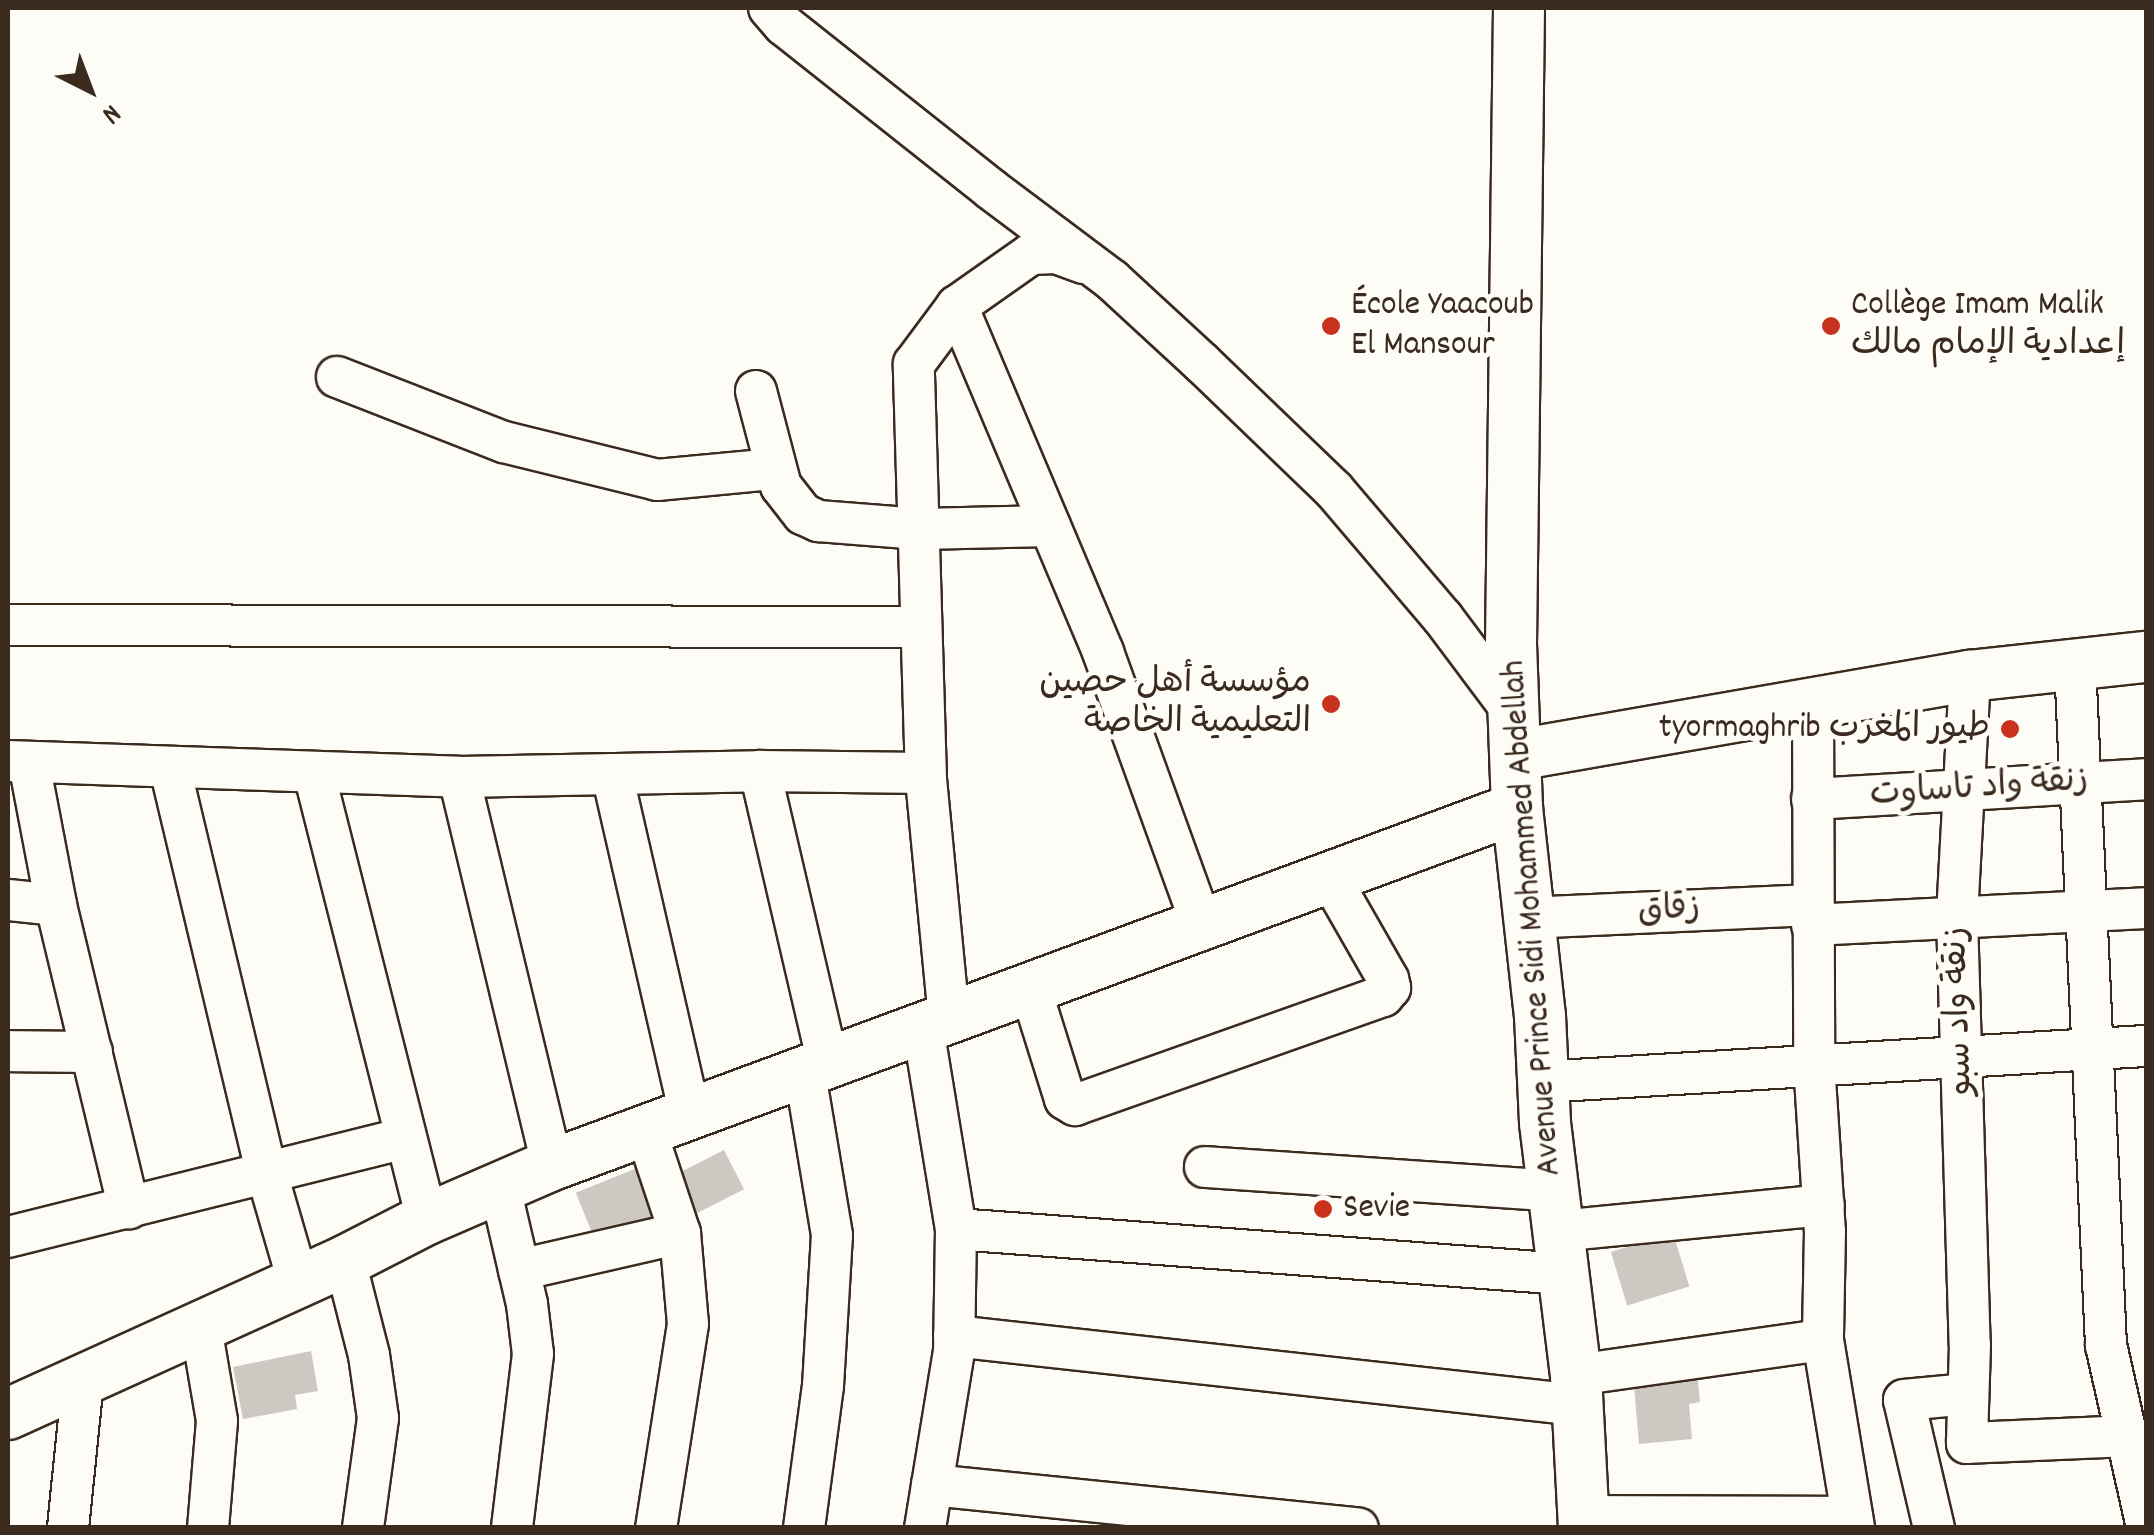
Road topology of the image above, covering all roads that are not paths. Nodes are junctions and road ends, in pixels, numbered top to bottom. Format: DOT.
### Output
graph roads {
  1 [pos="769,8"];
  2 [pos="1519,8"];
  3 [pos="1112,280"];
  4 [pos="957,306"];
  5 [pos="337,378"];
  6 [pos="756,391"];
  7 [pos="774,469"];
  8 [pos="1050,526"];
  9 [pos="920,529"];
  10 [pos="8,625"];
  11 [pos="920,627"];
  12 [pos="2146,657"];
  13 [pos="2075,662"];
  14 [pos="1970,676"];
  15 [pos="1813,703"];
  16 [pos="1515,734"];
  17 [pos="18,762"];
  18 [pos="170,768"];
  19 [pos="760,771"];
  20 [pos="925,773"];
  21 [pos="314,774"];
  22 [pos="612,774"];
  23 [pos="458,777"];
  24 [pos="2146,779"];
  25 [pos="2083,783"];
  26 [pos="1960,790"];
  27 [pos="1812,800"];
  28 [pos="1516,808"];
  29 [pos="1329,876"];
  30 [pos="8,900"];
  31 [pos="56,905"];
  32 [pos="2146,908"];
  33 [pos="2084,911"];
  34 [pos="1812,915"];
  35 [pos="1957,917"];
  36 [pos="1526,918"];
  37 [pos="1200,922"];
  38 [pos="1030,987"];
  39 [pos="936,1023"];
  40 [pos="2146,1046"];
  41 [pos="2095,1048"];
  42 [pos="8,1051"];
  43 [pos="92,1052"];
  44 [pos="1962,1055"];
  45 [pos="1814,1062"];
  46 [pos="817,1069"];
  47 [pos="1541,1082"];
  48 [pos="668,1121"];
  49 [pos="406,1138"];
  50 [pos="552,1166"];
  51 [pos="1205,1166"];
  52 [pos="268,1174"];
  53 [pos="500,1188"];
  54 [pos="1824,1205"];
  55 [pos="130,1208"];
  56 [pos="427,1218"];
  57 [pos="956,1229"];
  58 [pos="1559,1232"];
  59 [pos="680,1233"];
  60 [pos="8,1237"];
  61 [pos="346,1261"];
  62 [pos="520,1270"];
  63 [pos="298,1281"];
  64 [pos="201,1326"];
  65 [pos="954,1336"];
  66 [pos="1823,1340"];
  67 [pos="83,1380"];
  68 [pos="1577,1390"];
  69 [pos="1968,1394"];
  70 [pos="8,1414"];
  71 [pos="2127,1436"];
  72 [pos="932,1485"];
  73 [pos="1585,1522"];
  74 [pos="1853,1522"];
  75 [pos="2146,1523"];
  76 [pos="68,1528"];
  77 [pos="208,1528"];
  78 [pos="363,1528"];
  79 [pos="512,1528"];
  80 [pos="656,1528"];
  81 [pos="804,1528"];
  82 [pos="925,1528"];
  83 [pos="1358,1528"];
  84 [pos="1934,1528"];
  1 -- 3 [label="street"];
  2 -- 16 [label="street, Avenue Prince Sidi Mohammed Abdellah"];
  3 -- 4 [label="street"];
  3 -- 16 [label="street"];
  4 -- 8 [label="street"];
  4 -- 9 [label="street"];
  5 -- 7 [label="street"];
  6 -- 7 [label="street"];
  7 -- 9 [label="street"];
  8 -- 9 [label="street"];
  8 -- 37 [label="street"];
  9 -- 11 [label="street"];
  10 -- 11 [label="street"];
  11 -- 20 [label="street"];
  12 -- 13 [label="street"];
  13 -- 14 [label="street"];
  13 -- 25 [label="street"];
  14 -- 15 [label="street"];
  14 -- 26 [label="street, زنقة واد سبو"];
  15 -- 16 [label="street"];
  15 -- 27 [label="street"];
  16 -- 28 [label="street, Avenue Prince Sidi Mohammed Abdellah"];
  17 -- 18 [label="street"];
  17 -- 31 [label="street"];
  18 -- 21 [label="street"];
  18 -- 52 [label="street"];
  19 -- 20 [label="street"];
  19 -- 22 [label="street"];
  19 -- 46 [label="street"];
  20 -- 39 [label="street"];
  21 -- 23 [label="street"];
  21 -- 49 [label="street"];
  22 -- 23 [label="street"];
  22 -- 48 [label="street"];
  23 -- 50 [label="street"];
  24 -- 25 [label="street, زنقة واد تاساوت"];
  25 -- 26 [label="street, زنقة واد تاساوت"];
  25 -- 33 [label="street"];
  26 -- 27 [label="street, زنقة واد تاساوت"];
  26 -- 35 [label="street, زنقة واد سبو"];
  27 -- 34 [label="street"];
  28 -- 29 [label="street"];
  28 -- 36 [label="street, Avenue Prince Sidi Mohammed Abdellah"];
  29 -- 37 [label="street"];
  29 -- 38 [label="street"];
  30 -- 31 [label="street"];
  31 -- 43 [label="street"];
  32 -- 33 [label="street, زقاق"];
  33 -- 35 [label="street, زقاق"];
  33 -- 41 [label="street"];
  34 -- 35 [label="street, زقاق"];
  34 -- 36 [label="street, زقاق"];
  34 -- 45 [label="street"];
  35 -- 44 [label="street, زنقة واد سبو"];
  36 -- 47 [label="street, Avenue Prince Sidi Mohammed Abdellah"];
  37 -- 38 [label="street"];
  38 -- 39 [label="street"];
  39 -- 46 [label="street"];
  39 -- 57 [label="street"];
  40 -- 41 [label="street"];
  41 -- 44 [label="street"];
  41 -- 71 [label="street"];
  42 -- 43 [label="street"];
  43 -- 55 [label="street"];
  44 -- 45 [label="street"];
  44 -- 69 [label="street, زنقة واد سبو"];
  45 -- 47 [label="street"];
  45 -- 54 [label="street"];
  46 -- 48 [label="street"];
  46 -- 81 [label="street"];
  47 -- 58 [label="street, Avenue Prince Sidi Mohammed Abdellah"];
  48 -- 50 [label="street"];
  48 -- 59 [label="street"];
  49 -- 52 [label="street"];
  49 -- 56 [label="street"];
  50 -- 53 [label="street"];
  51 -- 58 [label="street"];
  52 -- 55 [label="street"];
  52 -- 63 [label="street"];
  53 -- 56 [label="street"];
  53 -- 62 [label="street"];
  54 -- 58 [label="street"];
  54 -- 66 [label="street"];
  55 -- 60 [label="street"];
  56 -- 61 [label="street"];
  57 -- 58 [label="street"];
  57 -- 65 [label="street"];
  58 -- 68 [label="street, Avenue Prince Sidi Mohammed Abdellah"];
  59 -- 62 [label="street"];
  59 -- 80 [label="street"];
  61 -- 63 [label="street"];
  61 -- 78 [label="street"];
  62 -- 79 [label="street"];
  63 -- 64 [label="street"];
  64 -- 67 [label="street"];
  64 -- 77 [label="street"];
  65 -- 68 [label="street"];
  65 -- 72 [label="street"];
  66 -- 68 [label="street"];
  66 -- 74 [label="street"];
  67 -- 70 [label="street"];
  67 -- 76 [label="street"];
  68 -- 73 [label="street, Avenue Prince Sidi Mohammed Abdellah"];
  69 -- 71 [label="street, زنقة واد سبو"];
  69 -- 84 [label="street"];
  71 -- 75 [label="street"];
  72 -- 82 [label="street"];
  72 -- 83 [label="street"];
  73 -- 74 [label="street"];
}
